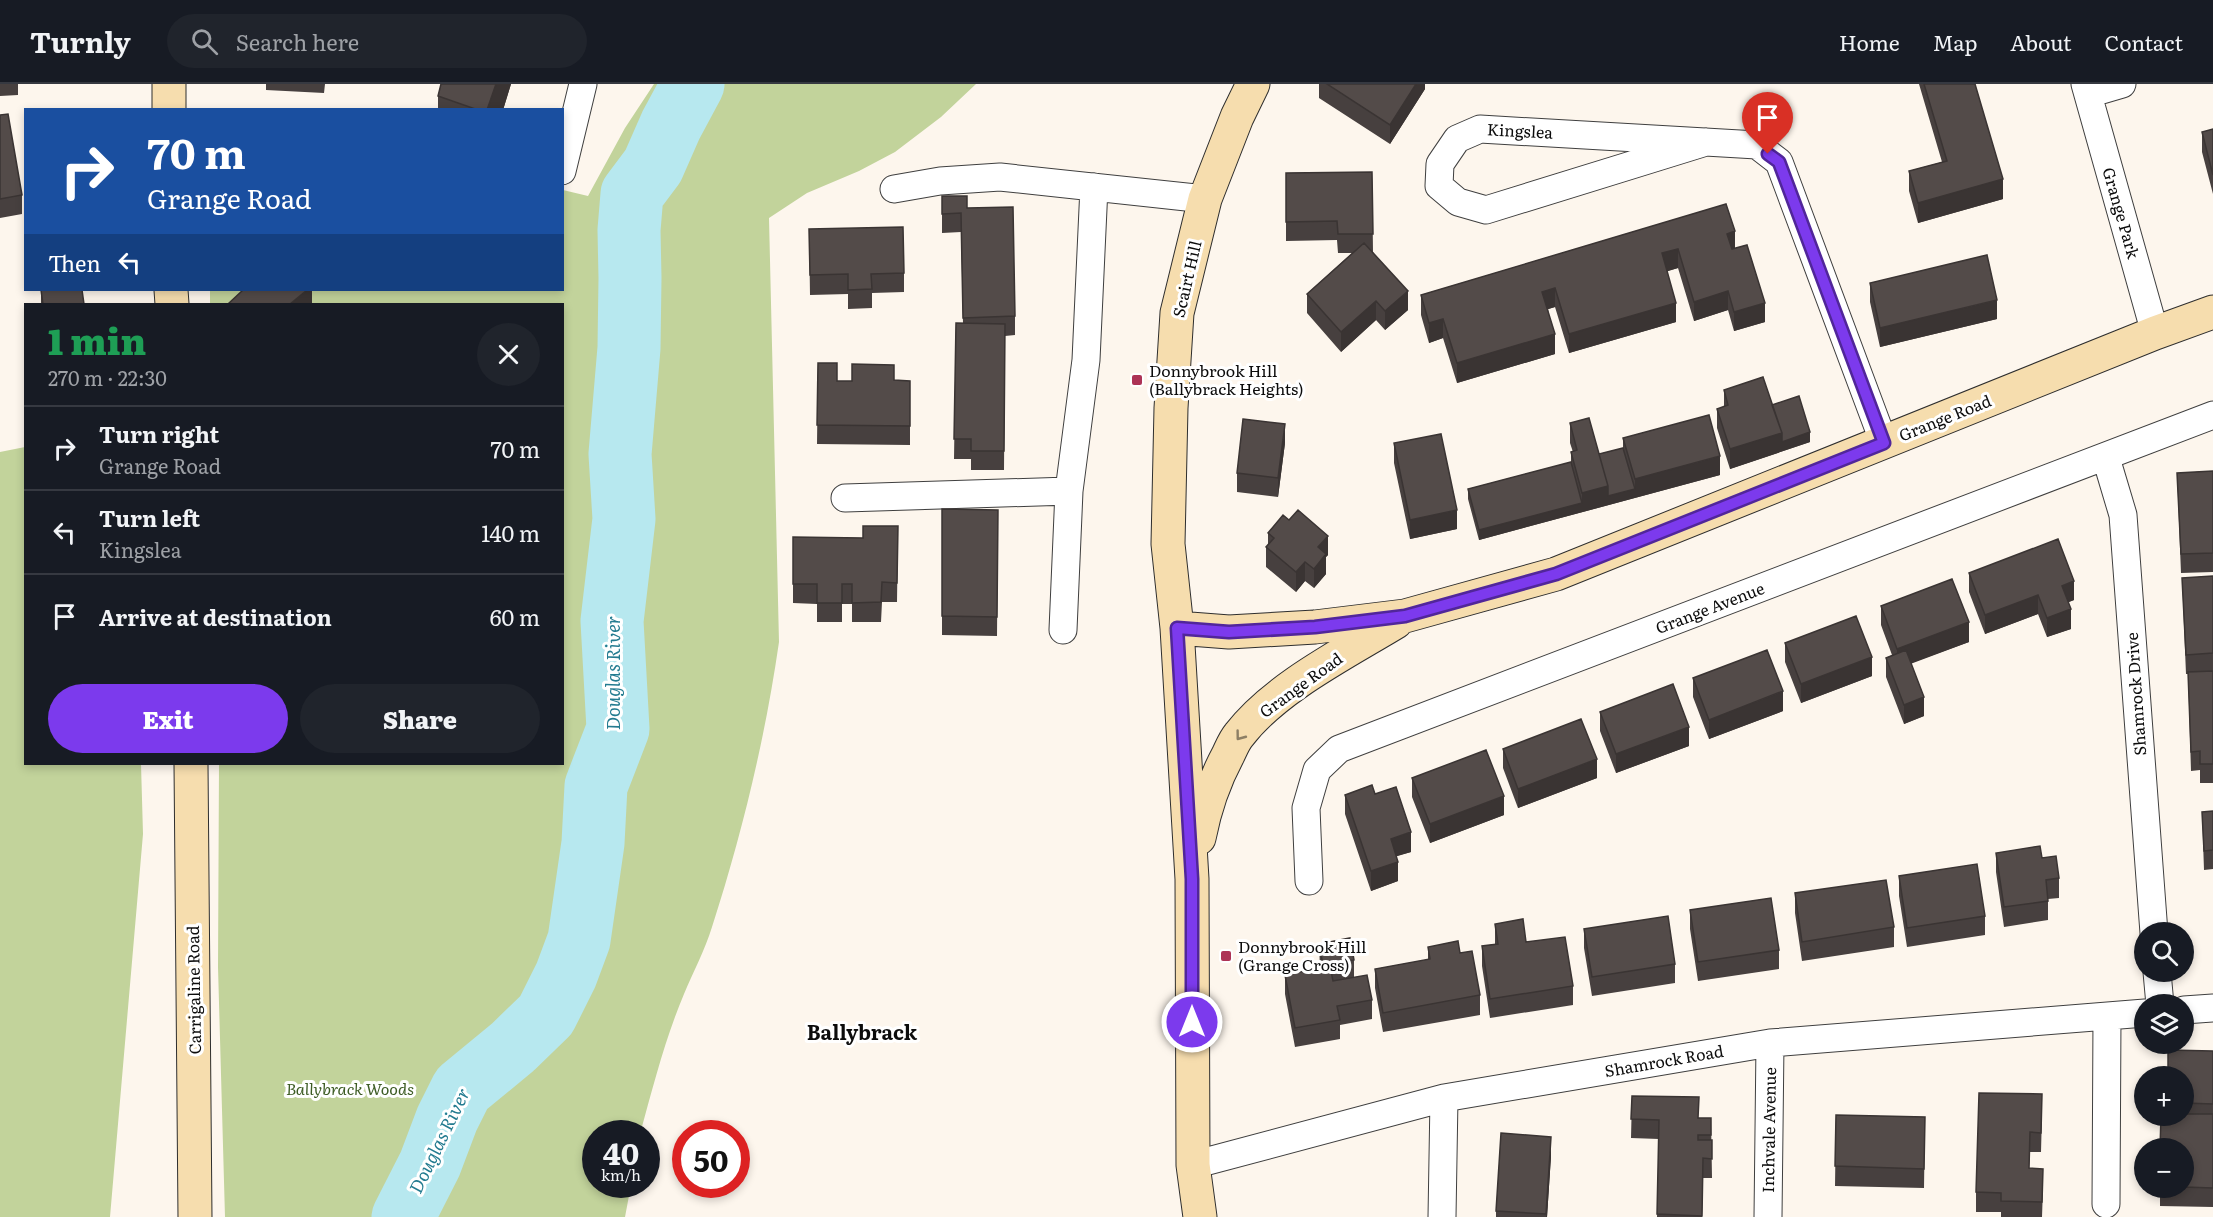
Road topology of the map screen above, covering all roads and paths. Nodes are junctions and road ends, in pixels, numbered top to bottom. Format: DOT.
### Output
graph roads {
  1 [pos="169,84"];
  2 [pos="583,84"];
  3 [pos="1253,84"];
  4 [pos="2122,84"];
  5 [pos="2086,89"];
  6 [pos="169,108"];
  7 [pos="1706,142"];
  8 [pos="564,163"];
  9 [pos="1094,188"];
  10 [pos="894,189"];
  11 [pos="1205,199"];
  12 [pos="2213,312"];
  13 [pos="2155,333"];
  14 [pos="2213,415"];
  15 [pos="1884,443"];
  16 [pos="2106,458"];
  17 [pos="1069,491"];
  18 [pos="845,498"];
  19 [pos="1405,616"];
  20 [pos="1177,628"];
  21 [pos="1063,630"];
  22 [pos="191,765"];
  23 [pos="1192,879"];
  24 [pos="1309,881"];
  25 [pos="2153,922"];
  26 [pos="2213,1008"];
  27 [pos="2194,1009"];
  28 [pos="2134,1014"];
  29 [pos="2107,1017"];
  30 [pos="1770,1043"];
  31 [pos="1444,1098"];
  32 [pos="1193,1165"];
  33 [pos="2106,1203"];
  34 [pos="195,1217"];
  35 [pos="1200,1217"];
  36 [pos="1442,1217"];
  37 [pos="1768,1217"];
  1 -- 6 [label="main road"];
  2 -- 8 [label="street"];
  3 -- 11 [label="main road, Scairt Hill"];
  4 -- 5 [label="street, Grange Park"];
  5 -- 13 [label="street, Grange Park"];
  7 -- 7 [label="street, Kingslea"];
  7 -- 15 [label="street, Kingslea"];
  9 -- 10 [label="street"];
  9 -- 11 [label="street"];
  9 -- 17 [label="street"];
  11 -- 20 [label="main road, Scairt Hill"];
  12 -- 13 [label="main road, Grange Road"];
  13 -- 15 [label="main road, Grange Road"];
  14 -- 16 [label="street, Grange Avenue"];
  15 -- 19 [label="main road, Grange Road"];
  16 -- 24 [label="street, Grange Avenue"];
  16 -- 25 [label="street, Shamrock Drive"];
  17 -- 18 [label="street"];
  17 -- 21 [label="street"];
  19 -- 20 [label="main road, Grange Road"];
  19 -- 23 [label="main road, Grange Road, one-way"];
  20 -- 23 [label="main road, Scairt Hill"];
  22 -- 34 [label="main road, Carrigaline Road"];
  23 -- 32 [label="main road"];
  26 -- 27 [label="street"];
  28 -- 29 [label="street, Shamrock Road"];
  29 -- 30 [label="street, Shamrock Road"];
  29 -- 33 [label="street"];
  30 -- 31 [label="street, Shamrock Road"];
  30 -- 37 [label="street, Inchvale Avenue"];
  31 -- 32 [label="street, Shamrock Road"];
  31 -- 36 [label="street"];
  32 -- 35 [label="main road"];
}
